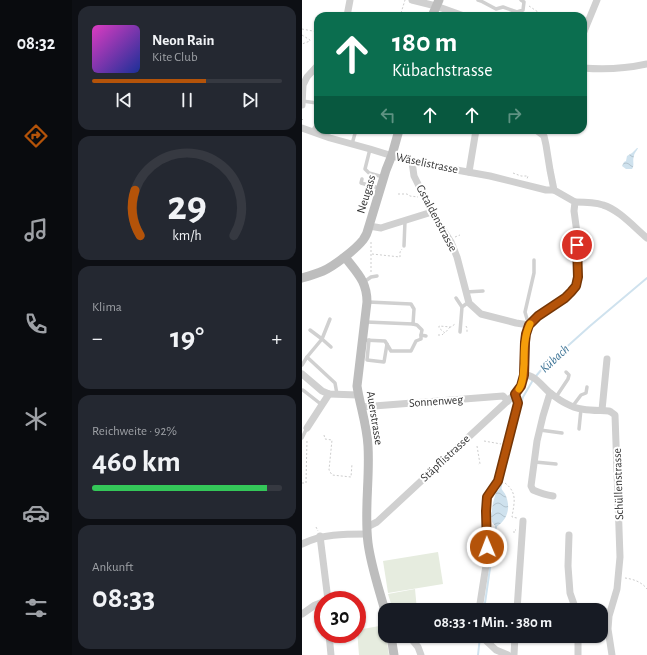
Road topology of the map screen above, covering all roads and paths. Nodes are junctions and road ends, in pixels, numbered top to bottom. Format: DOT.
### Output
graph roads {
  1 [pos="350,0"];
  2 [pos="405,0"];
  3 [pos="412,0"];
  4 [pos="478,0"];
  5 [pos="597,0"];
  6 [pos="523,1"];
  7 [pos="435,9"];
  8 [pos="349,12"];
  9 [pos="401,12"];
  10 [pos="447,12"];
  11 [pos="538,12"];
  12 [pos="587,24"];
  13 [pos="302,29"];
  14 [pos="314,31"];
  15 [pos="302,35"];
  16 [pos="302,44"];
  17 [pos="647,64"];
  18 [pos="587,68"];
  19 [pos="314,71"];
  20 [pos="302,85"];
  21 [pos="302,101"];
  22 [pos="314,103"];
  23 [pos="302,104"];
  24 [pos="302,128"];
  25 [pos="314,128"];
  26 [pos="312,131"];
  27 [pos="320,134"];
  28 [pos="355,134"];
  29 [pos="399,134"];
  30 [pos="473,134"];
  31 [pos="546,134"];
  32 [pos="352,144"];
  33 [pos="370,149"];
  34 [pos="392,155"];
  35 [pos="412,162"];
  36 [pos="469,172"];
  37 [pos="512,173"];
  38 [pos="528,176"];
  39 [pos="384,177"];
  40 [pos="362,179"];
  41 [pos="556,187"];
  42 [pos="380,188"];
  43 [pos="398,194"];
  44 [pos="424,196"];
  45 [pos="575,202"];
  46 [pos="432,212"];
  47 [pos="405,221"];
  48 [pos="369,226"];
  49 [pos="372,238"];
  50 [pos="647,238"];
  51 [pos="404,246"];
  52 [pos="400,252"];
  53 [pos="371,254"];
  54 [pos="381,255"];
  55 [pos="345,257"];
  56 [pos="381,258"];
  57 [pos="534,260"];
  58 [pos="377,276"];
  59 [pos="302,278"];
  60 [pos="366,278"];
  61 [pos="483,291"];
  62 [pos="466,292"];
  63 [pos="456,298"];
  64 [pos="366,302"];
  65 [pos="466,304"];
  66 [pos="462,307"];
  67 [pos="330,319"];
  68 [pos="461,320"];
  69 [pos="364,322"];
  70 [pos="413,324"];
  71 [pos="530,324"];
  72 [pos="450,327"];
  73 [pos="310,330"];
  74 [pos="460,332"];
  75 [pos="444,333"];
  76 [pos="421,335"];
  77 [pos="438,335"];
  78 [pos="426,336"];
  79 [pos="322,339"];
  80 [pos="366,340"];
  81 [pos="387,344"];
  82 [pos="331,346"];
  83 [pos="307,357"];
  84 [pos="607,359"];
  85 [pos="302,365"];
  86 [pos="566,372"];
  87 [pos="302,374"];
  88 [pos="524,375"];
  89 [pos="587,388"];
  90 [pos="303,390"];
  91 [pos="328,394"];
  92 [pos="337,394"];
  93 [pos="515,394"];
  94 [pos="358,395"];
  95 [pos="553,395"];
  96 [pos="508,401"];
  97 [pos="322,405"];
  98 [pos="571,406"];
  99 [pos="362,407"];
  100 [pos="581,410"];
  101 [pos="602,410"];
  102 [pos="307,428"];
  103 [pos="580,429"];
  104 [pos="540,430"];
  105 [pos="562,433"];
  106 [pos="324,435"];
  107 [pos="302,438"];
  108 [pos="484,440"];
  109 [pos="476,446"];
  110 [pos="507,446"];
  111 [pos="535,462"];
  112 [pos="352,464"];
  113 [pos="478,464"];
  114 [pos="556,464"];
  115 [pos="302,483"];
  116 [pos="505,483"];
  117 [pos="553,496"];
  118 [pos="523,521"];
  119 [pos="367,530"];
  120 [pos="514,530"];
  121 [pos="514,533"];
  122 [pos="569,535"];
  123 [pos="320,536"];
  124 [pos="302,544"];
  125 [pos="618,578"];
  126 [pos="647,589"];
  127 [pos="325,591"];
  128 [pos="383,603"];
  129 [pos="480,603"];
  130 [pos="517,603"];
  131 [pos="574,603"];
  132 [pos="314,606"];
  133 [pos="302,614"];
  134 [pos="330,643"];
  135 [pos="392,643"];
  136 [pos="415,643"];
  137 [pos="488,643"];
  138 [pos="515,643"];
  139 [pos="578,643"];
  140 [pos="331,655"];
  141 [pos="394,655"];
  142 [pos="421,655"];
  143 [pos="508,655"];
  144 [pos="514,655"];
  145 [pos="578,655"];
  146 [pos="612,655"];
  1 -- 8 [label="street"];
  2 -- 9 [label="path"];
  3 -- 7 [label="street"];
  4 -- 6 [label="lane"];
  5 -- 12 [label="street"];
  6 -- 11 [label="path"];
  7 -- 10 [label="street"];
  13 -- 14 [label="path"];
  15 -- 16 [label="path"];
  17 -- 18 [label="street"];
  19 -- 20 [label="street"];
  20 -- 21 [label="street"];
  21 -- 22 [label="lane"];
  21 -- 23 [label="street"];
  24 -- 26 [label="street, Wäselistrasse"];
  25 -- 26 [label="lane"];
  27 -- 32 [label="street, Wäselistrasse"];
  28 -- 32 [label="lane"];
  29 -- 34 [label="main road, Neugass"];
  30 -- 36 [label="street"];
  31 -- 41 [label="street"];
  32 -- 33 [label="street, Wäselistrasse"];
  33 -- 34 [label="street, Wäselistrasse"];
  33 -- 39 [label="lane"];
  34 -- 35 [label="street, Wäselistrasse"];
  34 -- 39 [label="main road, Neugass"];
  35 -- 36 [label="street, Wäselistrasse"];
  35 -- 44 [label="street, Gstaldenstrasse"];
  36 -- 41 [label="street, Wäselistrasse"];
  37 -- 38 [label="path"];
  39 -- 42 [label="main road, Neugass"];
  40 -- 42 [label="lane"];
  41 -- 45 [label="street"];
  42 -- 48 [label="main road, Neugass"];
  43 -- 44 [label="path"];
  44 -- 46 [label="street, Gstaldenstrasse"];
  45 -- 50 [label="street"];
  45 -- 71 [label="street"];
  46 -- 47 [label="street"];
  46 -- 62 [label="street, Gstaldenstrasse"];
  47 -- 48 [label="street"];
  47 -- 51 [label="lane"];
  48 -- 55 [label="main road, Neugass"];
  49 -- 53 [label="path"];
  52 -- 54 [label="path"];
  53 -- 54 [label="path"];
  53 -- 60 [label="path"];
  54 -- 56 [label="path"];
  55 -- 59 [label="main road, Neugass"];
  55 -- 60 [label="main road, Auerstrasse"];
  57 -- 71 [label="lane"];
  58 -- 60 [label="lane"];
  60 -- 64 [label="main road, Auerstrasse"];
  61 -- 62 [label="lane"];
  62 -- 71 [label="street, Gstaldenstrasse"];
  63 -- 66 [label="lane"];
  64 -- 69 [label="main road, Auerstrasse"];
  64 -- 70 [label="lane"];
  65 -- 66 [label="lane"];
  66 -- 68 [label="lane"];
  67 -- 79 [label="lane"];
  68 -- 72 [label="path"];
  68 -- 74 [label="lane"];
  69 -- 70 [label="lane"];
  69 -- 80 [label="main road, Auerstrasse"];
  70 -- 76 [label="lane"];
  71 -- 88 [label="street"];
  72 -- 75 [label="path"];
  72 -- 75 [label="path"];
  73 -- 79 [label="lane"];
  75 -- 77 [label="path"];
  76 -- 78 [label="lane"];
  76 -- 81 [label="lane"];
  79 -- 82 [label="lane"];
  79 -- 83 [label="lane"];
  80 -- 81 [label="lane"];
  80 -- 81 [label="lane"];
  80 -- 94 [label="main road, Auerstrasse"];
  83 -- 85 [label="lane"];
  83 -- 92 [label="lane"];
  84 -- 101 [label="street"];
  86 -- 95 [label="lane"];
  87 -- 91 [label="street"];
  88 -- 93 [label="street, Stäpflistrasse"];
  88 -- 95 [label="street"];
  89 -- 98 [label="lane"];
  90 -- 97 [label="lane"];
  91 -- 92 [label="street"];
  91 -- 97 [label="street"];
  92 -- 94 [label="street"];
  93 -- 96 [label="street, Stäpflistrasse"];
  93 -- 110 [label="street"];
  94 -- 99 [label="main road, Auerstrasse"];
  95 -- 98 [label="street"];
  95 -- 104 [label="street"];
  96 -- 99 [label="street, Sonnenweg"];
  96 -- 119 [label="street, Stäpflistrasse"];
  97 -- 102 [label="street"];
  98 -- 100 [label="street"];
  99 -- 119 [label="main road, Auerstrasse"];
  100 -- 101 [label="street"];
  100 -- 103 [label="lane"];
  101 -- 125 [label="street, Schüllenstrasse"];
  102 -- 107 [label="lane"];
  102 -- 115 [label="path"];
  104 -- 105 [label="lane"];
  104 -- 111 [label="street"];
  106 -- 112 [label="path"];
  108 -- 110 [label="path"];
  109 -- 113 [label="path"];
  110 -- 129 [label="street"];
  111 -- 114 [label="lane"];
  111 -- 117 [label="street"];
  116 -- 118 [label="path"];
  118 -- 130 [label="street"];
  119 -- 123 [label="street"];
  119 -- 128 [label="main road, Auerstrasse"];
  120 -- 121 [label="path"];
  122 -- 131 [label="street"];
  123 -- 124 [label="street"];
  123 -- 127 [label="street"];
  125 -- 126 [label="path"];
  125 -- 146 [label="street, Schüllenstrasse"];
  132 -- 133 [label="street"];
  134 -- 140 [label="street"];
  135 -- 141 [label="main road"];
  136 -- 142 [label="street"];
  137 -- 143 [label="street"];
  138 -- 144 [label="street"];
  139 -- 145 [label="street"];
}
